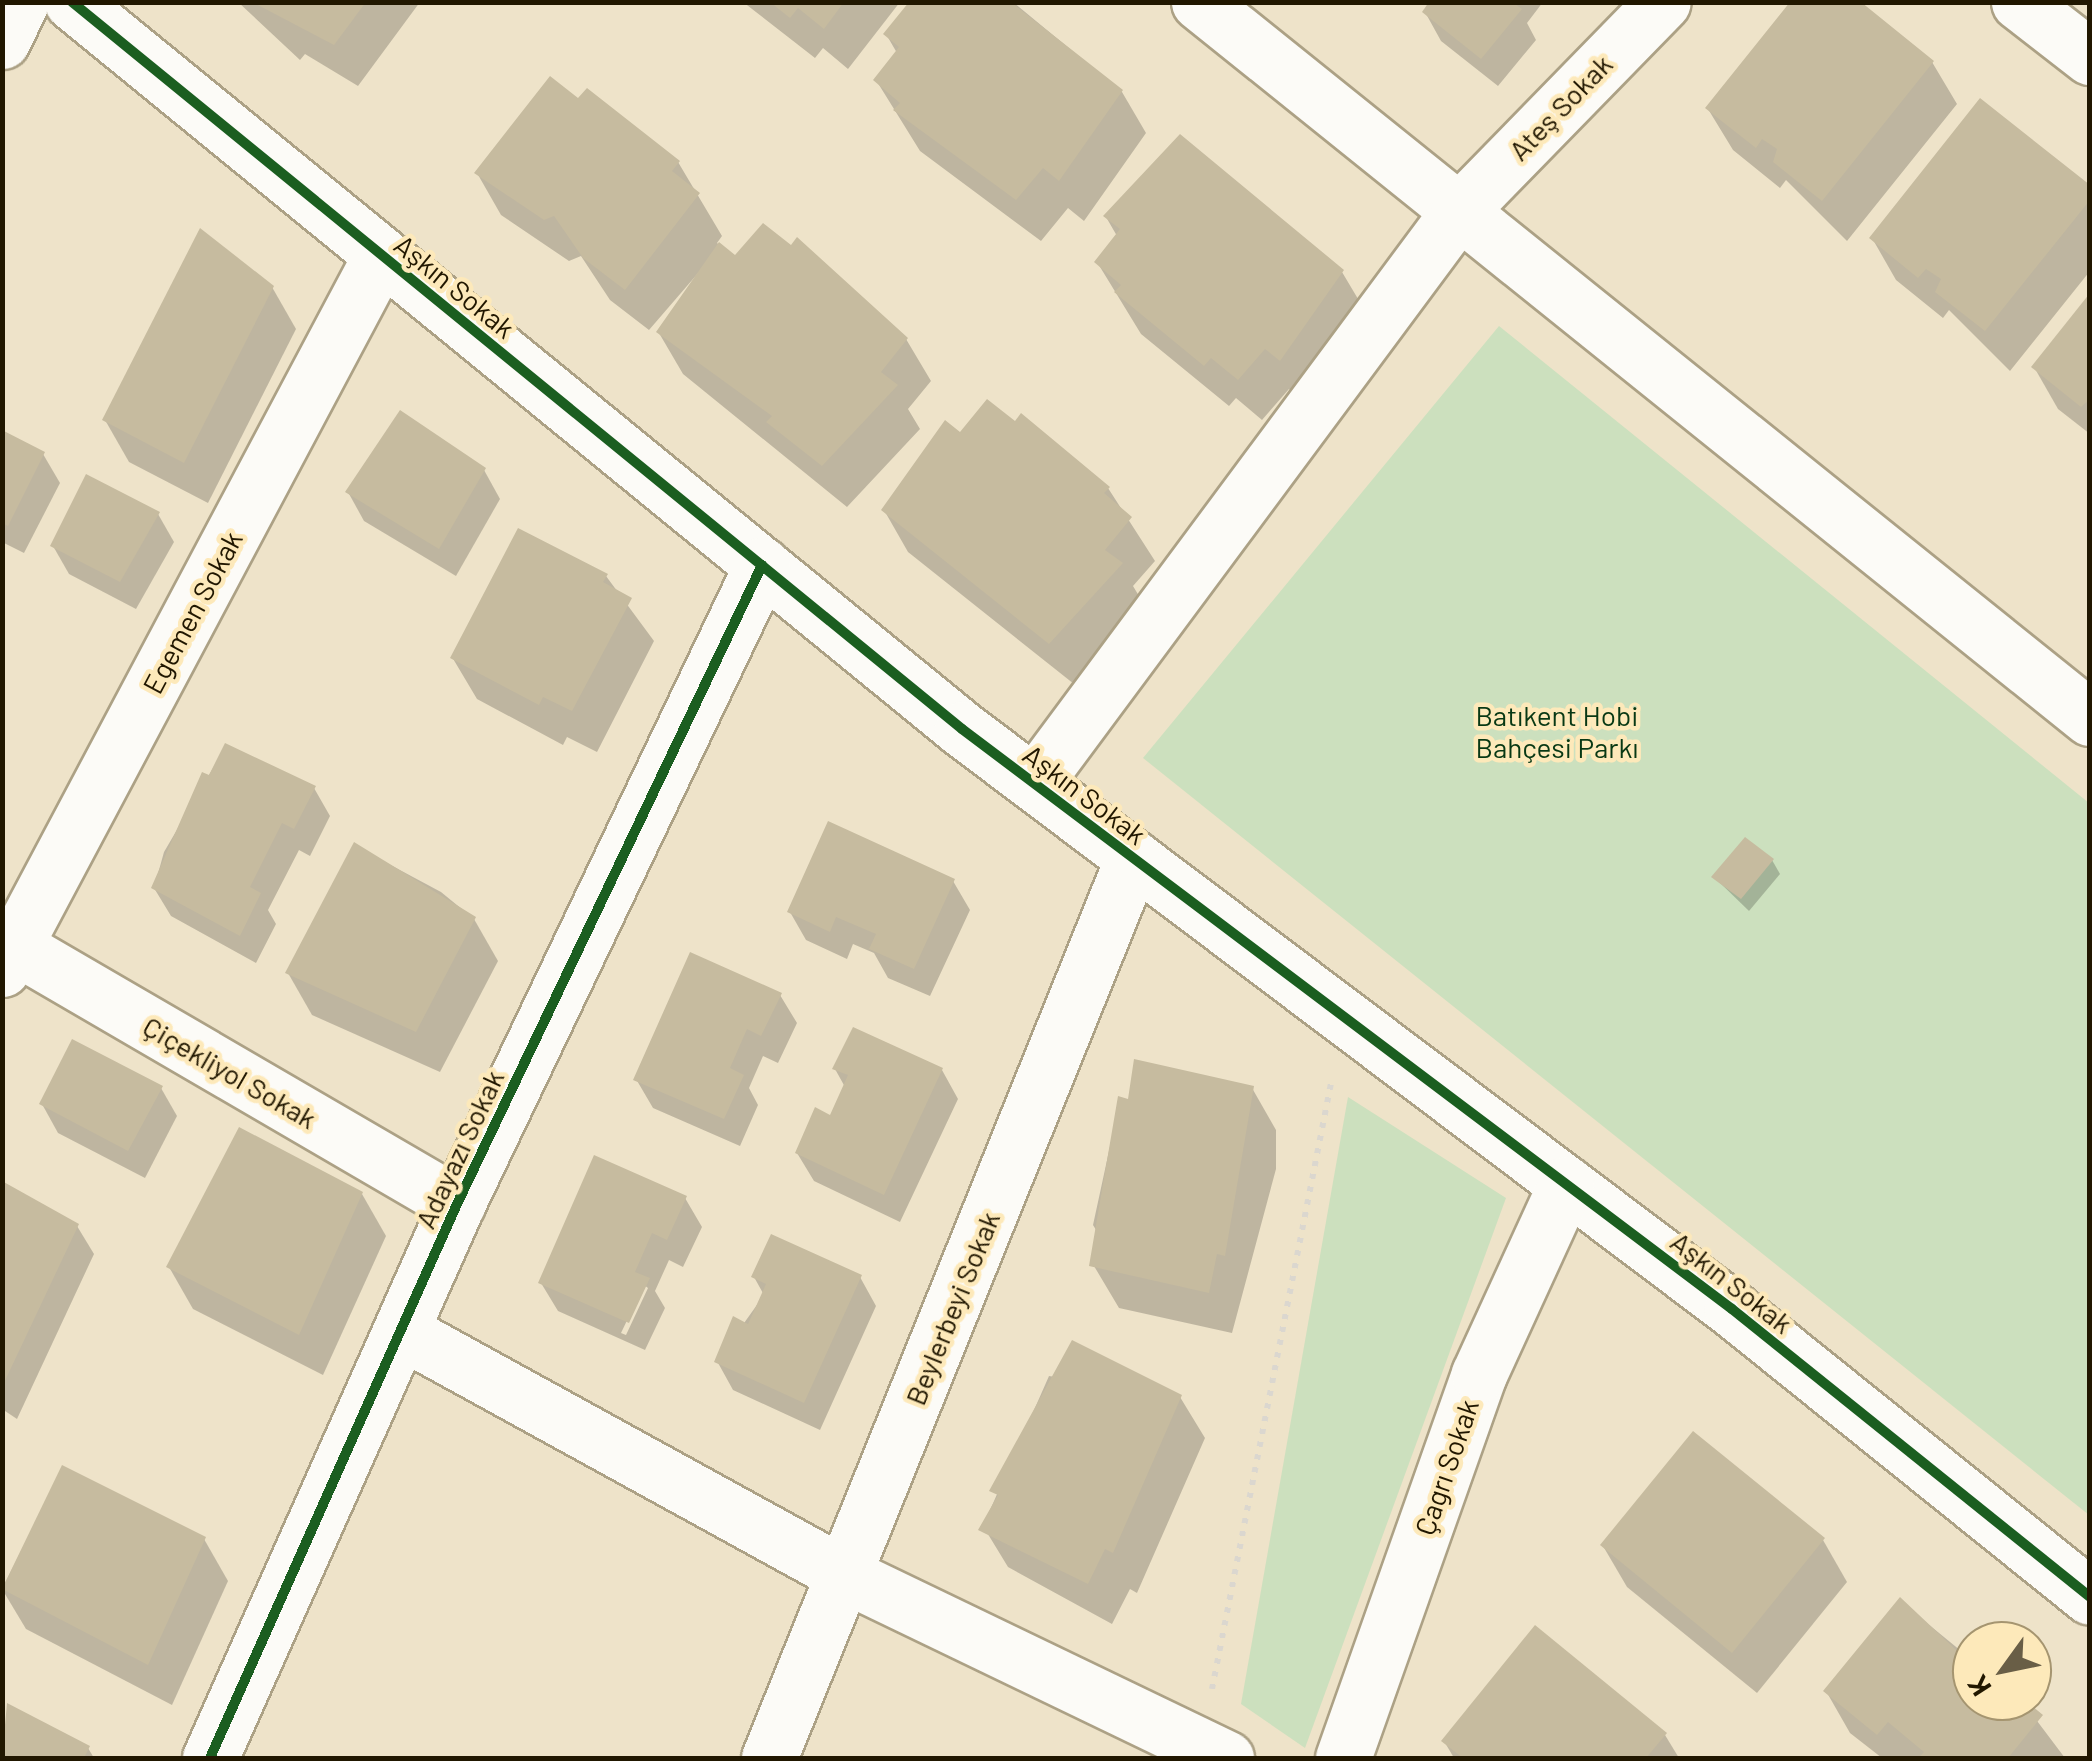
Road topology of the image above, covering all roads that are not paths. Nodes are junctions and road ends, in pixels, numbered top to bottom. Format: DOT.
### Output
graph roads {
  1 [pos="20,2"];
  2 [pos="72,2"];
  3 [pos="1200,2"];
  4 [pos="1663,2"];
  5 [pos="2019,2"];
  6 [pos="2,41"];
  7 [pos="2090,58"];
  8 [pos="1458,212"];
  9 [pos="381,255"];
  10 [pos="762,565"];
  11 [pos="2090,718"];
  12 [pos="1034,783"];
  13 [pos="1133,858"];
  14 [pos="7,952"];
  15 [pos="1566,1184"];
  16 [pos="456,1204"];
  17 [pos="401,1331"];
  18 [pos="845,1575"];
  19 [pos="2090,1597"];
  20 [pos="1213,1751"];
  21 [pos="210,1758"];
  22 [pos="769,1758"];
  23 [pos="1343,1758"];
  1 -- 6 [label="street"];
  2 -- 9 [label="street, Aşkın Sokak"];
  3 -- 8 [label="street"];
  4 -- 8 [label="street, Ateş Sokak"];
  5 -- 7 [label="street"];
  8 -- 11 [label="street"];
  8 -- 12 [label="street, Ateş Sokak"];
  9 -- 10 [label="street, Aşkın Sokak"];
  9 -- 14 [label="street, Egemen Sokak"];
  10 -- 12 [label="street, Aşkın Sokak"];
  10 -- 16 [label="street, Adayazı Sokak"];
  12 -- 13 [label="street, Aşkın Sokak"];
  13 -- 15 [label="street, Aşkın Sokak"];
  13 -- 18 [label="street, Beylerbeyi Sokak"];
  14 -- 16 [label="street, Çiçekliyol Sokak"];
  15 -- 19 [label="street, Aşkın Sokak"];
  15 -- 23 [label="street, Çagrı Sokak"];
  16 -- 17 [label="street, Adayazı Sokak"];
  17 -- 18 [label="street"];
  17 -- 21 [label="street, Adayazı Sokak"];
  18 -- 20 [label="street"];
  18 -- 22 [label="street, Beylerbeyi Sokak"];
}
